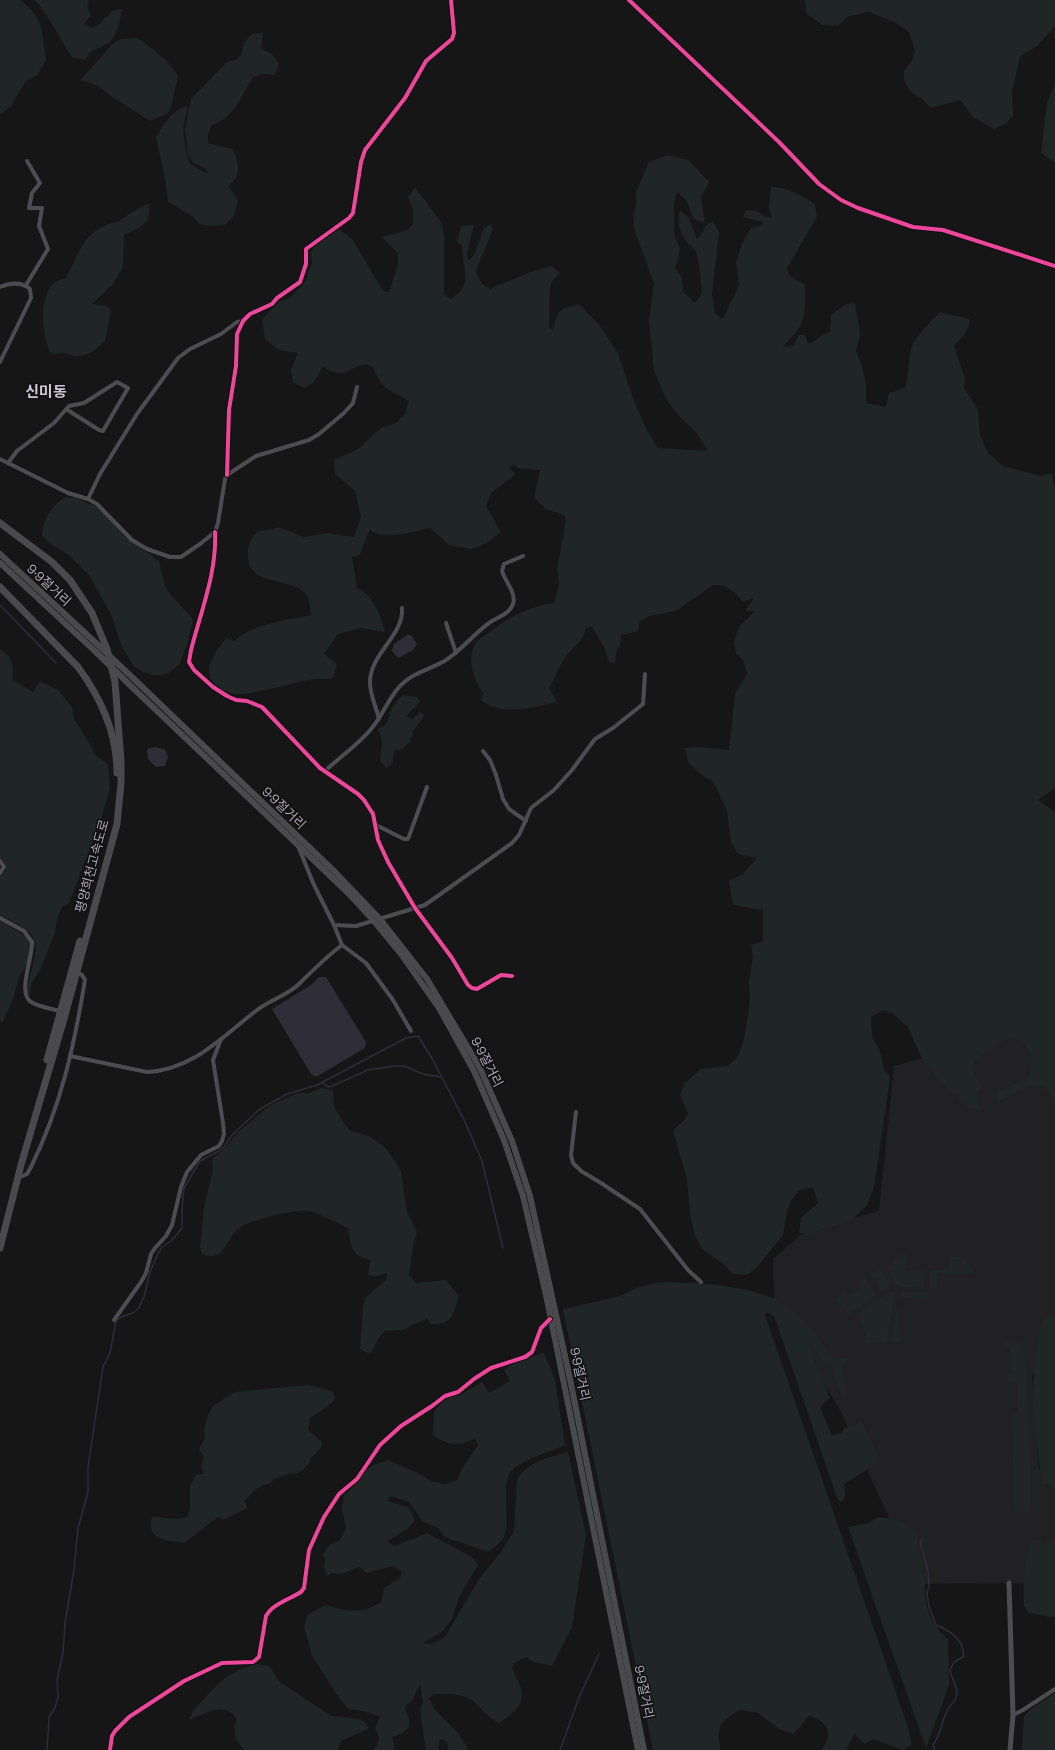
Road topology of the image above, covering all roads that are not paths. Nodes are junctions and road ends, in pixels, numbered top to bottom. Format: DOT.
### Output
graph roads {
  1 [pos="451,0"];
  2 [pos="629,0"];
  3 [pos="27,161"];
  4 [pos="1055,266"];
  5 [pos="26,285"];
  6 [pos="0,287"];
  7 [pos="243,321"];
  8 [pos="0,362"];
  9 [pos="357,387"];
  10 [pos="66,409"];
  11 [pos="0,459"];
  12 [pos="8,463"];
  13 [pos="227,475"];
  14 [pos="88,499"];
  15 [pos="0,523"];
  16 [pos="215,532"];
  17 [pos="0,554"];
  18 [pos="523,556"];
  19 [pos="0,564"];
  20 [pos="0,587"];
  21 [pos="402,608"];
  22 [pos="446,624"];
  23 [pos="456,652"];
  24 [pos="645,674"];
  25 [pos="379,719"];
  26 [pos="483,751"];
  27 [pos="325,771"];
  28 [pos="427,787"];
  29 [pos="526,821"];
  30 [pos="376,825"];
  31 [pos="296,842"];
  32 [pos="0,861"];
  33 [pos="0,873"];
  34 [pos="415,908"];
  35 [pos="0,918"];
  36 [pos="380,918"];
  37 [pos="374,921"];
  38 [pos="334,925"];
  39 [pos="342,945"];
  40 [pos="77,972"];
  41 [pos="512,976"];
  42 [pos="61,1011"];
  43 [pos="411,1031"];
  44 [pos="221,1039"];
  45 [pos="70,1056"];
  46 [pos="576,1112"];
  47 [pos="17,1178"];
  48 [pos="0,1231"];
  49 [pos="0,1248"];
  50 [pos="701,1282"];
  51 [pos="114,1320"];
  52 [pos="550,1320"];
  53 [pos="1009,1583"];
  54 [pos="1055,1689"];
  55 [pos="1013,1715"];
  56 [pos="110,1750"];
  57 [pos="638,1750"];
  58 [pos="644,1750"];
  59 [pos="1010,1750"];
  1 -- 7 [label="street"];
  2 -- 4 [label="street"];
  3 -- 5 [label="street"];
  5 -- 6 [label="street"];
  5 -- 8 [label="street"];
  7 -- 13 [label="street"];
  7 -- 14 [label="street"];
  9 -- 13 [label="street"];
  10 -- 10 [label="street"];
  10 -- 12 [label="street"];
  11 -- 12 [label="street"];
  12 -- 14 [label="street"];
  13 -- 16 [label="street"];
  14 -- 16 [label="street"];
  15 -- 40 [label="highway, 평양희천고속도로"];
  16 -- 27 [label="street"];
  17 -- 36 [label="highway, 9·9절거리, bridge"];
  18 -- 23 [label="street"];
  19 -- 31 [label="highway, 9·9절거리, bridge"];
  20 -- 42 [label="highway, 평양희천고속도로"];
  21 -- 25 [label="street"];
  22 -- 23 [label="street"];
  23 -- 25 [label="street"];
  24 -- 29 [label="street"];
  25 -- 27 [label="street"];
  26 -- 29 [label="street"];
  27 -- 30 [label="street"];
  28 -- 30 [label="street"];
  29 -- 34 [label="street"];
  30 -- 34 [label="street"];
  31 -- 37 [label="highway, 9·9절거리"];
  31 -- 38 [label="street"];
  32 -- 33 [label="street"];
  34 -- 36 [label="street"];
  34 -- 41 [label="street"];
  35 -- 42 [label="street"];
  36 -- 37 [label="street"];
  36 -- 58 [label="highway, 9·9절거리"];
  37 -- 38 [label="street"];
  37 -- 52 [label="highway, 9·9절거리"];
  38 -- 39 [label="street"];
  39 -- 43 [label="street"];
  39 -- 44 [label="street"];
  40 -- 45 [label="street"];
  40 -- 47 [label="highway, 평양희천고속도로"];
  42 -- 48 [label="highway, 평양희천고속도로"];
  44 -- 45 [label="street"];
  44 -- 51 [label="street"];
  45 -- 47 [label="street"];
  46 -- 50 [label="street"];
  47 -- 49 [label="highway, 평양희천고속도로"];
  52 -- 56 [label="street"];
  52 -- 57 [label="highway, 9·9절거리"];
  53 -- 55 [label="street"];
  54 -- 55 [label="street"];
  55 -- 59 [label="street"];
}
